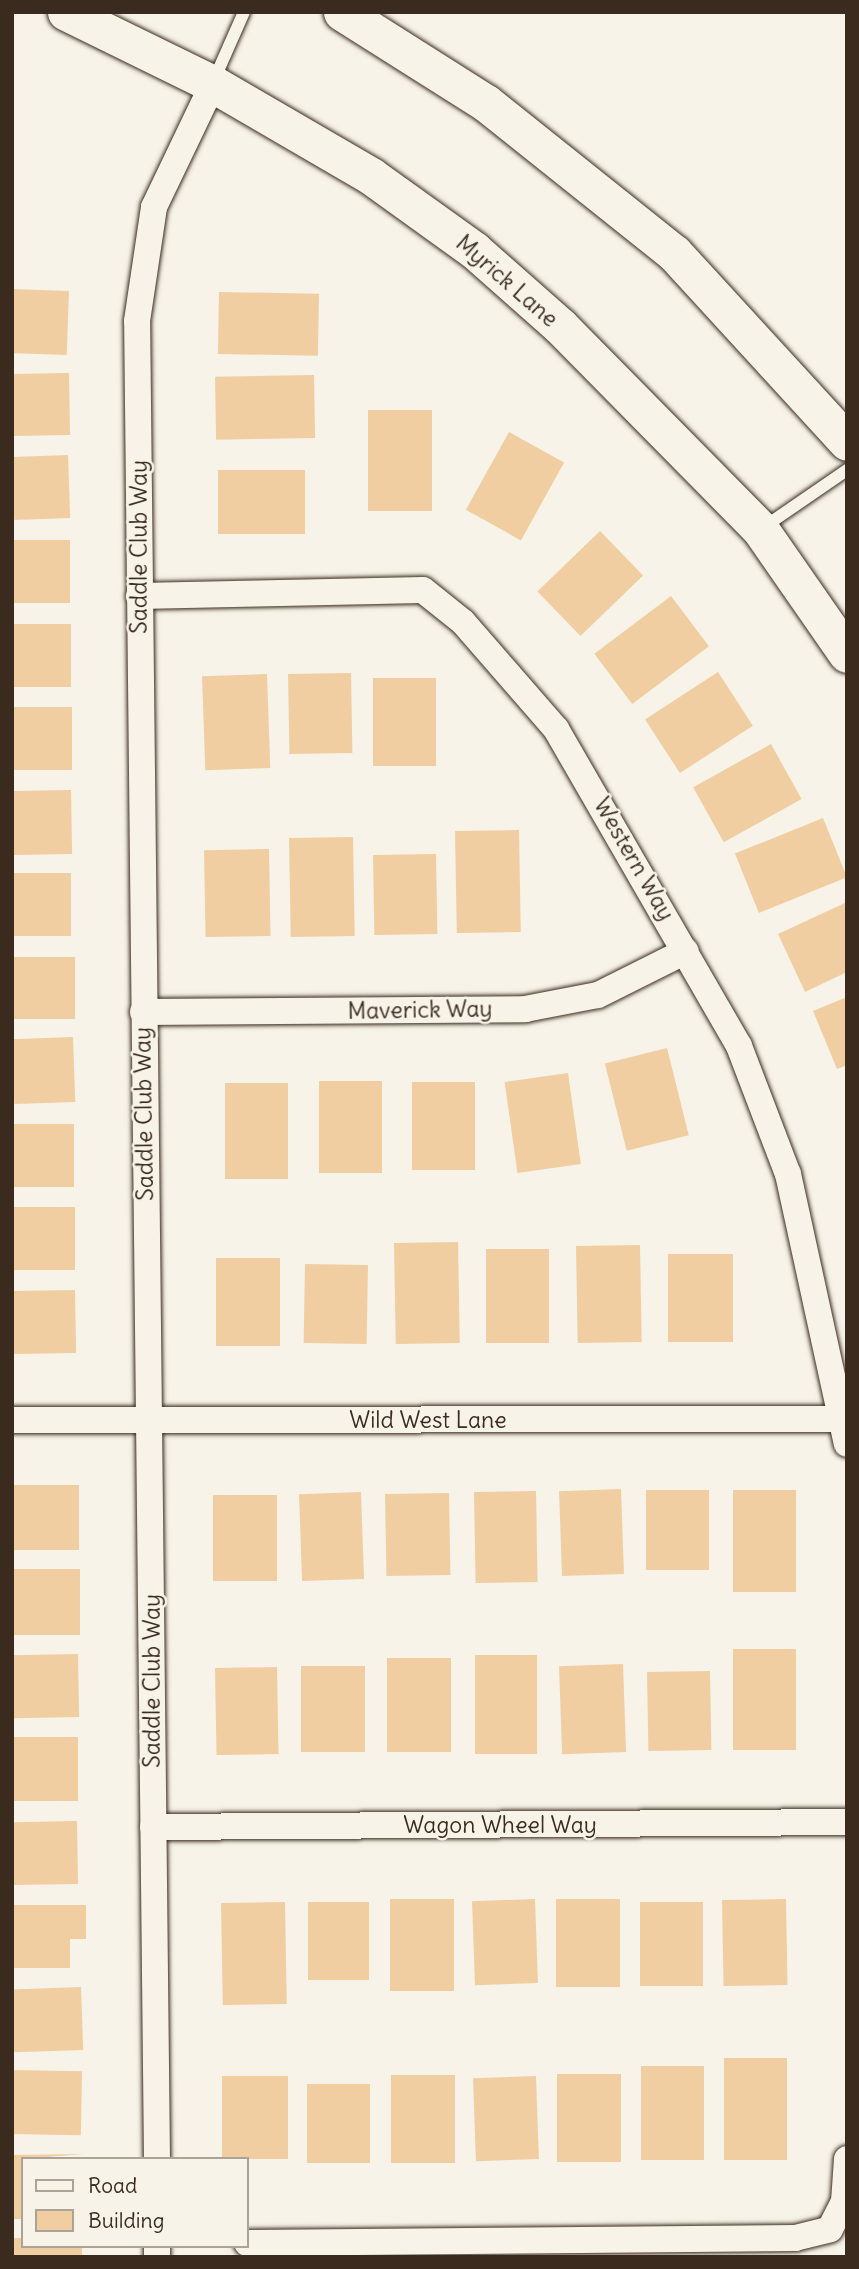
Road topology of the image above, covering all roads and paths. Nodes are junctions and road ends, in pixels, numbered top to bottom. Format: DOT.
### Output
graph roads {
  1 [pos="65,12"];
  2 [pos="244,12"];
  3 [pos="342,12"];
  4 [pos="213,84"];
  5 [pos="847,442"];
  6 [pos="847,470"];
  7 [pos="760,529"];
  8 [pos="139,596"];
  9 [pos="847,654"];
  10 [pos="686,951"];
  11 [pos="142,1012"];
  12 [pos="12,1420"];
  13 [pos="150,1420"];
  14 [pos="845,1432"];
  15 [pos="847,1822"];
  16 [pos="153,1828"];
  17 [pos="157,2157"];
  18 [pos="847,2159"];
  19 [pos="248,2243"];
  1 -- 4 [label="street, Myrick Lane"];
  2 -- 4 [label="lane"];
  3 -- 5 [label="street"];
  4 -- 7 [label="street, Myrick Lane"];
  4 -- 8 [label="street, Saddle Club Way"];
  6 -- 7 [label="lane"];
  7 -- 9 [label="street, Myrick Lane"];
  8 -- 10 [label="street, Western Way"];
  8 -- 11 [label="street, Saddle Club Way"];
  10 -- 11 [label="street, Maverick Way"];
  10 -- 14 [label="street, Western Way"];
  11 -- 13 [label="street, Saddle Club Way"];
  12 -- 13 [label="street, Wild West Lane"];
  13 -- 14 [label="street, Wild West Lane"];
  13 -- 16 [label="street, Saddle Club Way"];
  15 -- 16 [label="street, Wagon Wheel Way"];
  16 -- 17 [label="street, Saddle Club Way"];
  18 -- 19 [label="street"];
}
